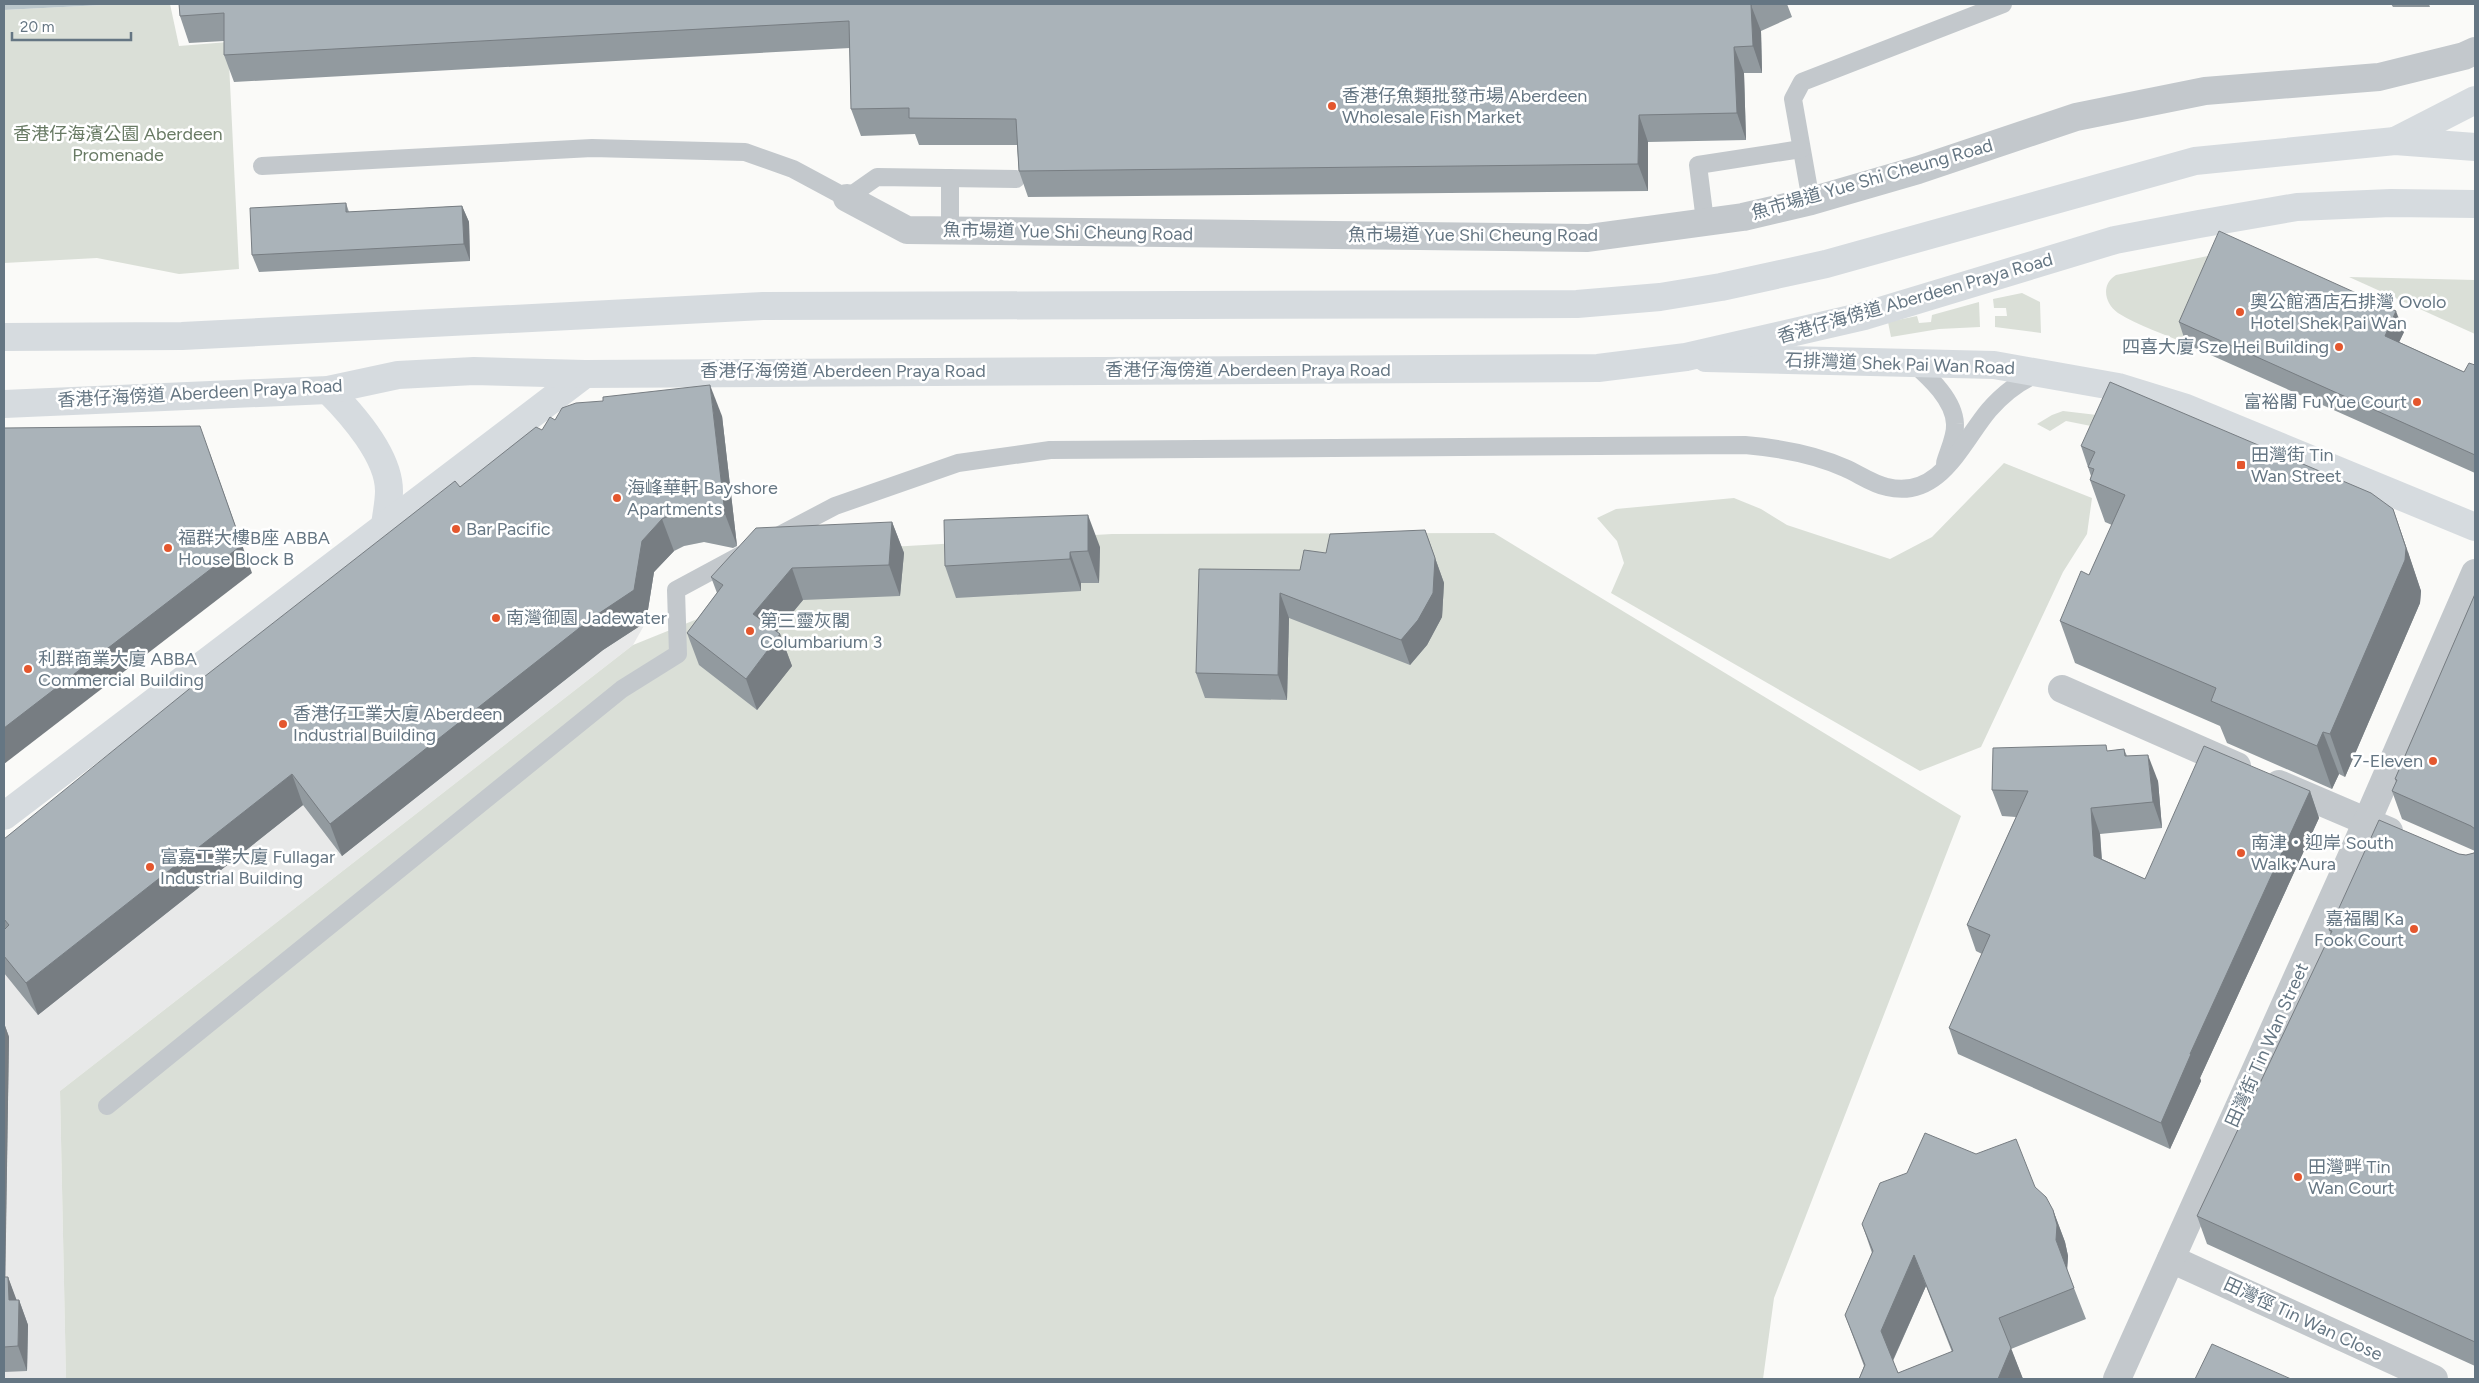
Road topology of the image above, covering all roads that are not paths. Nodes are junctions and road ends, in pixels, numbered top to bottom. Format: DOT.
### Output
graph roads {
  1 [pos="2003,4"];
  2 [pos="2475,51"];
  3 [pos="2475,100"];
  4 [pos="2395,141"];
  5 [pos="2475,147"];
  6 [pos="1801,149"];
  7 [pos="262,166"];
  8 [pos="950,178"];
  9 [pos="1016,179"];
  10 [pos="846,198"];
  11 [pos="1811,201"];
  12 [pos="2475,204"];
  13 [pos="1706,221"];
  14 [pos="950,231"];
  15 [pos="4,337"];
  16 [pos="1686,358"];
  17 [pos="1914,364"];
  18 [pos="2040,372"];
  19 [pos="585,374"];
  20 [pos="328,390"];
  21 [pos="4,404"];
  22 [pos="1937,477"];
  23 [pos="385,526"];
  24 [pos="2475,528"];
  25 [pos="2475,573"];
  26 [pos="2062,689"];
  27 [pos="4,816"];
  28 [pos="2366,822"];
  29 [pos="2410,840"];
  30 [pos="107,1106"];
  31 [pos="2171,1259"];
  32 [pos="2124,1372"];
  33 [pos="2434,1379"];
  1 -- 6 [label="lane"];
  2 -- 11 [label="street, 魚市場道 Yue Shi Cheung Road"];
  3 -- 4 [label="main road"];
  4 -- 5 [label="main road"];
  4 -- 15 [label="main road"];
  6 -- 11 [label="lane"];
  6 -- 13 [label="lane"];
  7 -- 10 [label="lane"];
  8 -- 9 [label="lane"];
  8 -- 10 [label="lane"];
  8 -- 14 [label="lane"];
  10 -- 14 [label="street, 魚市場道 Yue Shi Cheung Road"];
  11 -- 13 [label="street, 魚市場道 Yue Shi Cheung Road"];
  12 -- 16 [label="main road, 香港仔海傍道 Aberdeen Praya Road"];
  13 -- 14 [label="street, 魚市場道 Yue Shi Cheung Road"];
  16 -- 17 [label="main road, 石排灣道 Shek Pai Wan Road"];
  16 -- 19 [label="main road, 香港仔海傍道 Aberdeen Praya Road"];
  17 -- 18 [label="main road, 石排灣道 Shek Pai Wan Road"];
  17 -- 22 [label="lane"];
  18 -- 22 [label="lane"];
  18 -- 24 [label="main road, 石排灣道 Shek Pai Wan Road"];
  19 -- 20 [label="main road, 香港仔海傍道 Aberdeen Praya Road"];
  19 -- 23 [label="main road"];
  20 -- 21 [label="main road, 香港仔海傍道 Aberdeen Praya Road"];
  20 -- 23 [label="main road"];
  22 -- 30 [label="lane"];
  23 -- 27 [label="main road"];
  25 -- 28 [label="street, 田灣街 Tin Wan Street"];
  26 -- 28 [label="street"];
  28 -- 29 [label="street"];
  28 -- 31 [label="street, 田灣街 Tin Wan Street"];
  31 -- 32 [label="street, 田灣街 Tin Wan Street"];
  31 -- 33 [label="street, 田灣徑 Tin Wan Close"];
}
